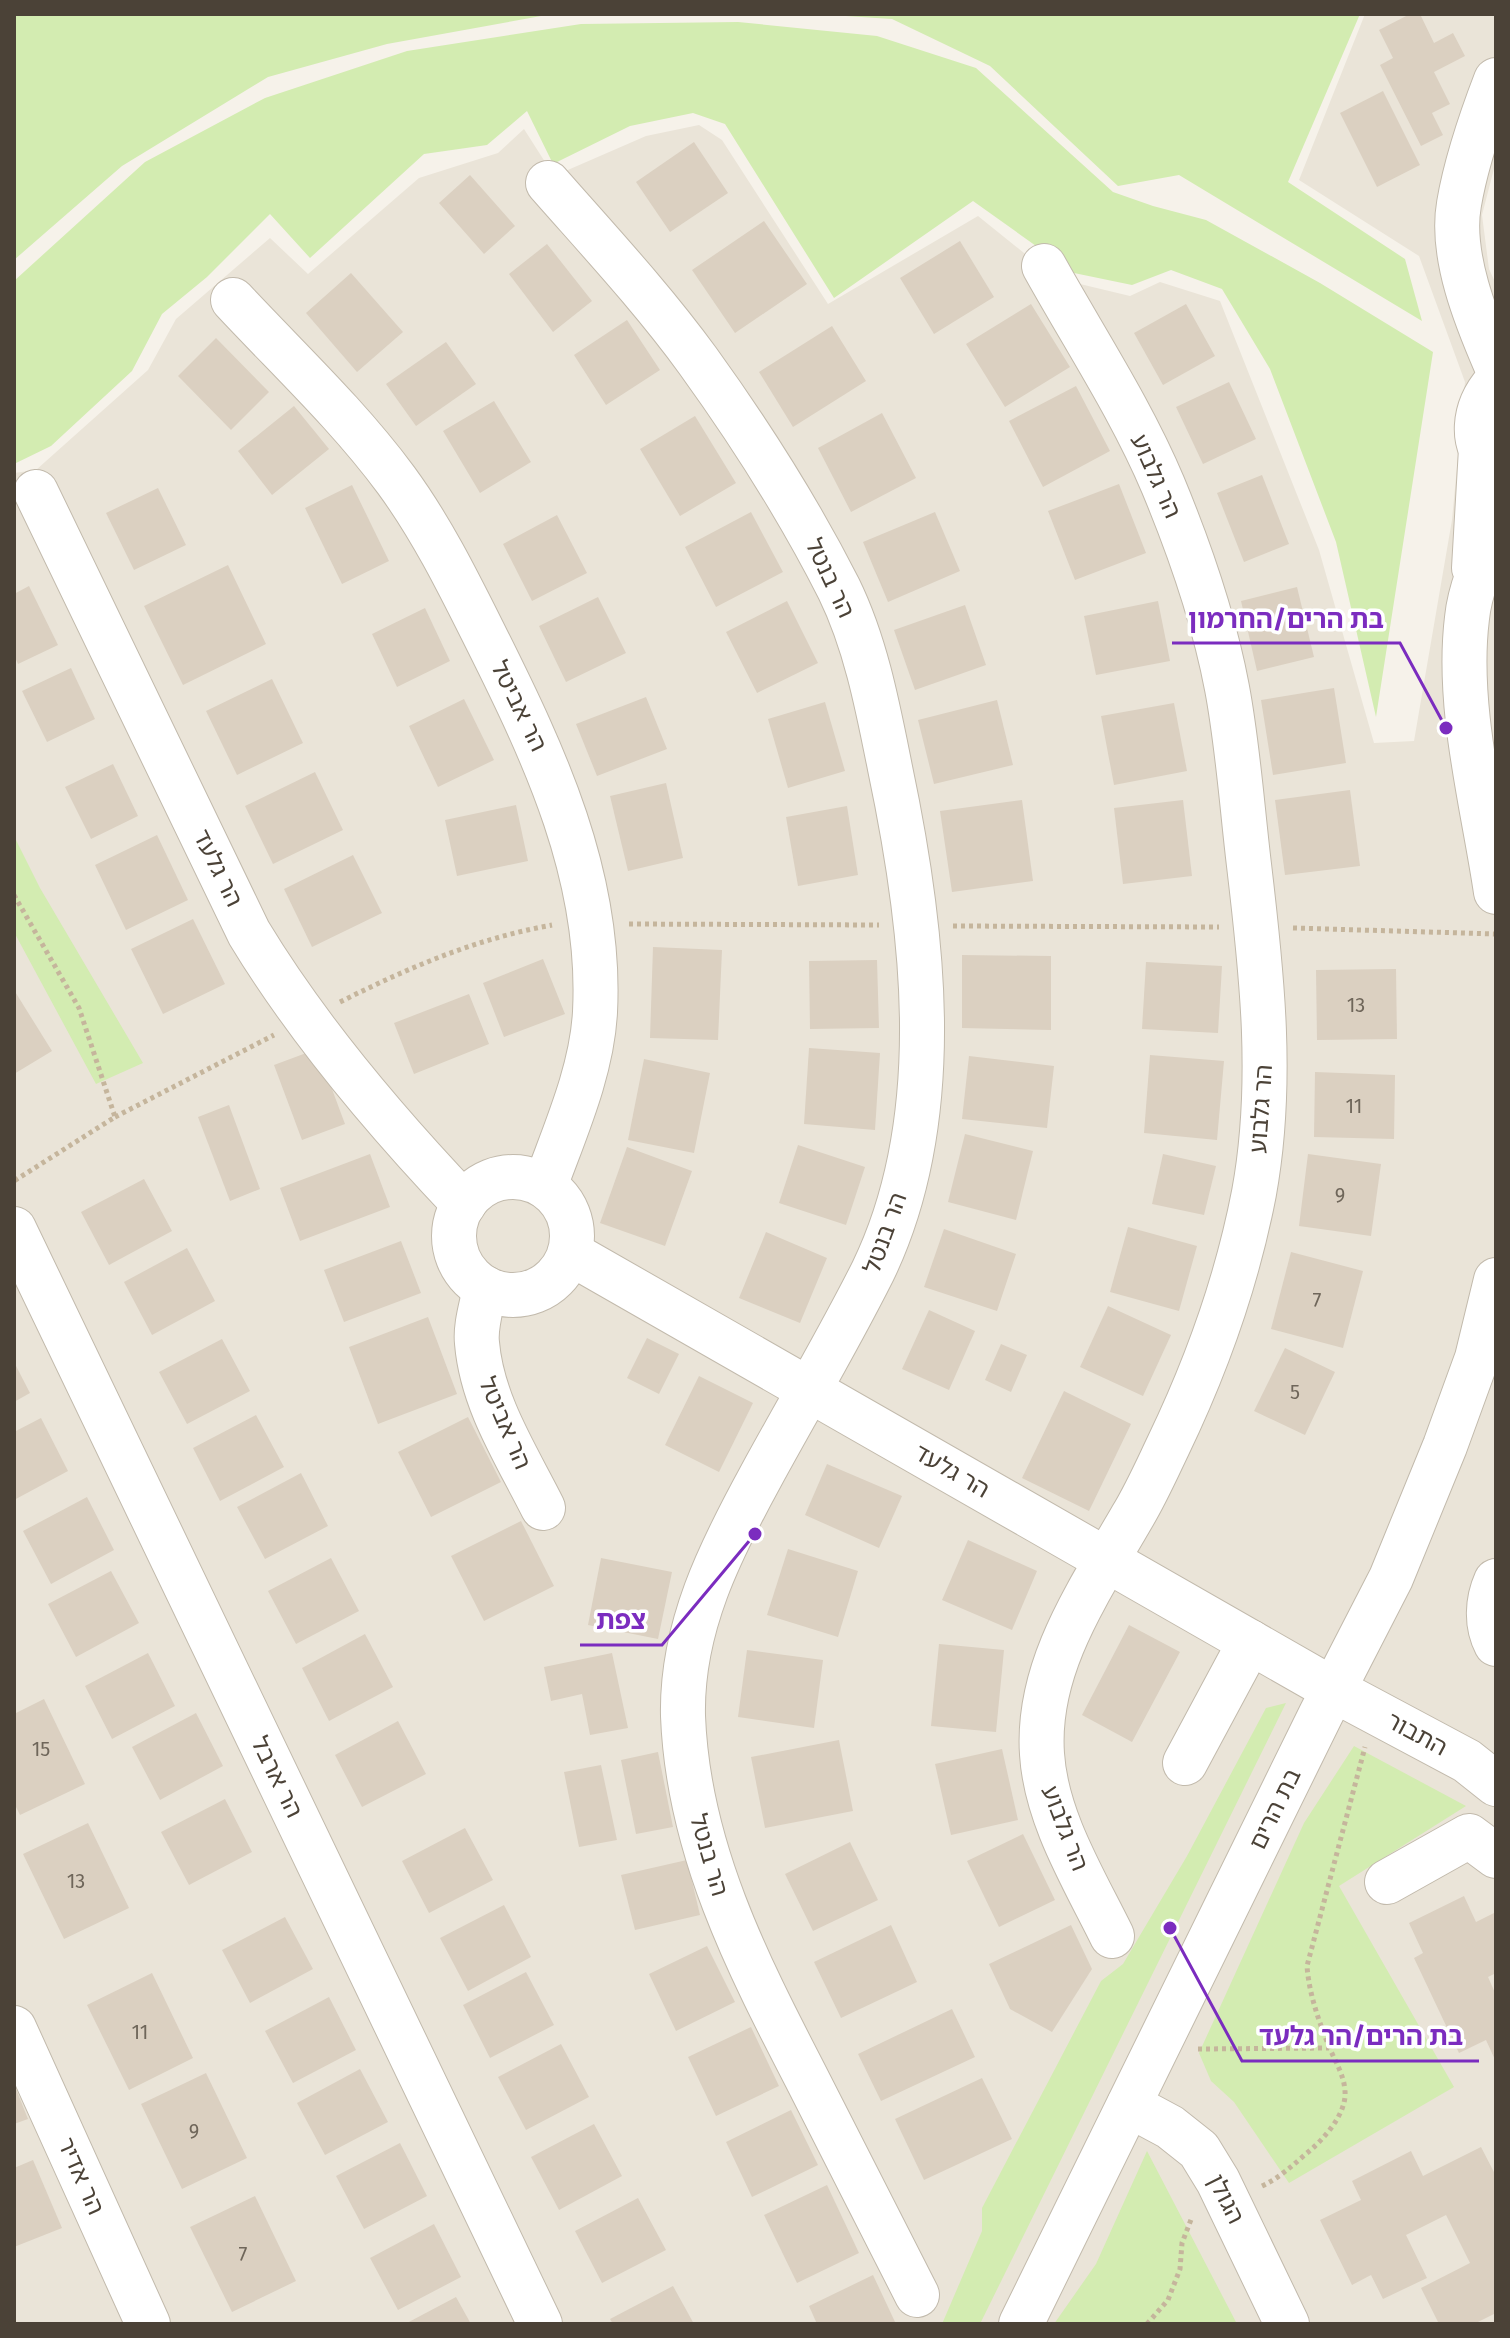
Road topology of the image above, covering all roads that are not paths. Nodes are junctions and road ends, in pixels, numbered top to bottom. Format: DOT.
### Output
graph roads {
  1 [pos="1496,80"];
  2 [pos="548,183"];
  3 [pos="1044,266"];
  4 [pos="233,300"];
  5 [pos="1496,365"];
  6 [pos="1496,382"];
  7 [pos="1488,459"];
  8 [pos="36,492"];
  9 [pos="1496,531"];
  10 [pos="1472,594"];
  11 [pos="1496,892"];
  12 [pos="545,1186"];
  13 [pos="464,1204"];
  14 [pos="14,1229"];
  15 [pos="570,1253"];
  16 [pos="1496,1280"];
  17 [pos="485,1288"];
  18 [pos="808,1389"];
  19 [pos="543,1508"];
  20 [pos="1107,1560"];
  21 [pos="1496,1581"];
  22 [pos="1250,1642"];
  23 [pos="1496,1644"];
  24 [pos="1334,1690"];
  25 [pos="1185,1763"];
  26 [pos="1496,1784"];
  27 [pos="1496,1856"];
  28 [pos="1387,1882"];
  29 [pos="1112,1936"];
  30 [pos="14,2028"];
  31 [pos="1129,2105"];
  32 [pos="917,2295"];
  33 [pos="148,2324"];
  34 [pos="540,2324"];
  35 [pos="1021,2324"];
  36 [pos="1287,2324"];
  1 -- 5 [label="street"];
  2 -- 18 [label="street, הר בנטל"];
  3 -- 20 [label="street, הר גלבוע"];
  4 -- 12 [label="street, הר אביטל"];
  6 -- 7 [label="street"];
  7 -- 10 [label="street"];
  8 -- 13 [label="street, הר גלעד"];
  9 -- 10 [label="street"];
  10 -- 11 [label="street"];
  12 -- 13 [label="street"];
  12 -- 15 [label="street"];
  13 -- 17 [label="street"];
  14 -- 34 [label="street, הר ארבל"];
  15 -- 17 [label="street"];
  15 -- 18 [label="street, הר גלעד"];
  16 -- 24 [label="street, בת הרים"];
  17 -- 19 [label="street, הר אביטל"];
  18 -- 20 [label="street, הר גלעד"];
  18 -- 32 [label="street, הר בנטל"];
  20 -- 22 [label="street, הר גלעד"];
  20 -- 29 [label="street, הר גלבוע"];
  21 -- 23 [label="street"];
  22 -- 24 [label="street, הר גלעד"];
  22 -- 25 [label="street"];
  24 -- 26 [label="street, התבור"];
  24 -- 31 [label="street, בת הרים"];
  27 -- 28 [label="street"];
  30 -- 33 [label="street, הר אדיר"];
  31 -- 35 [label="street, בת הרים"];
  31 -- 36 [label="street, הגולן"];
}
